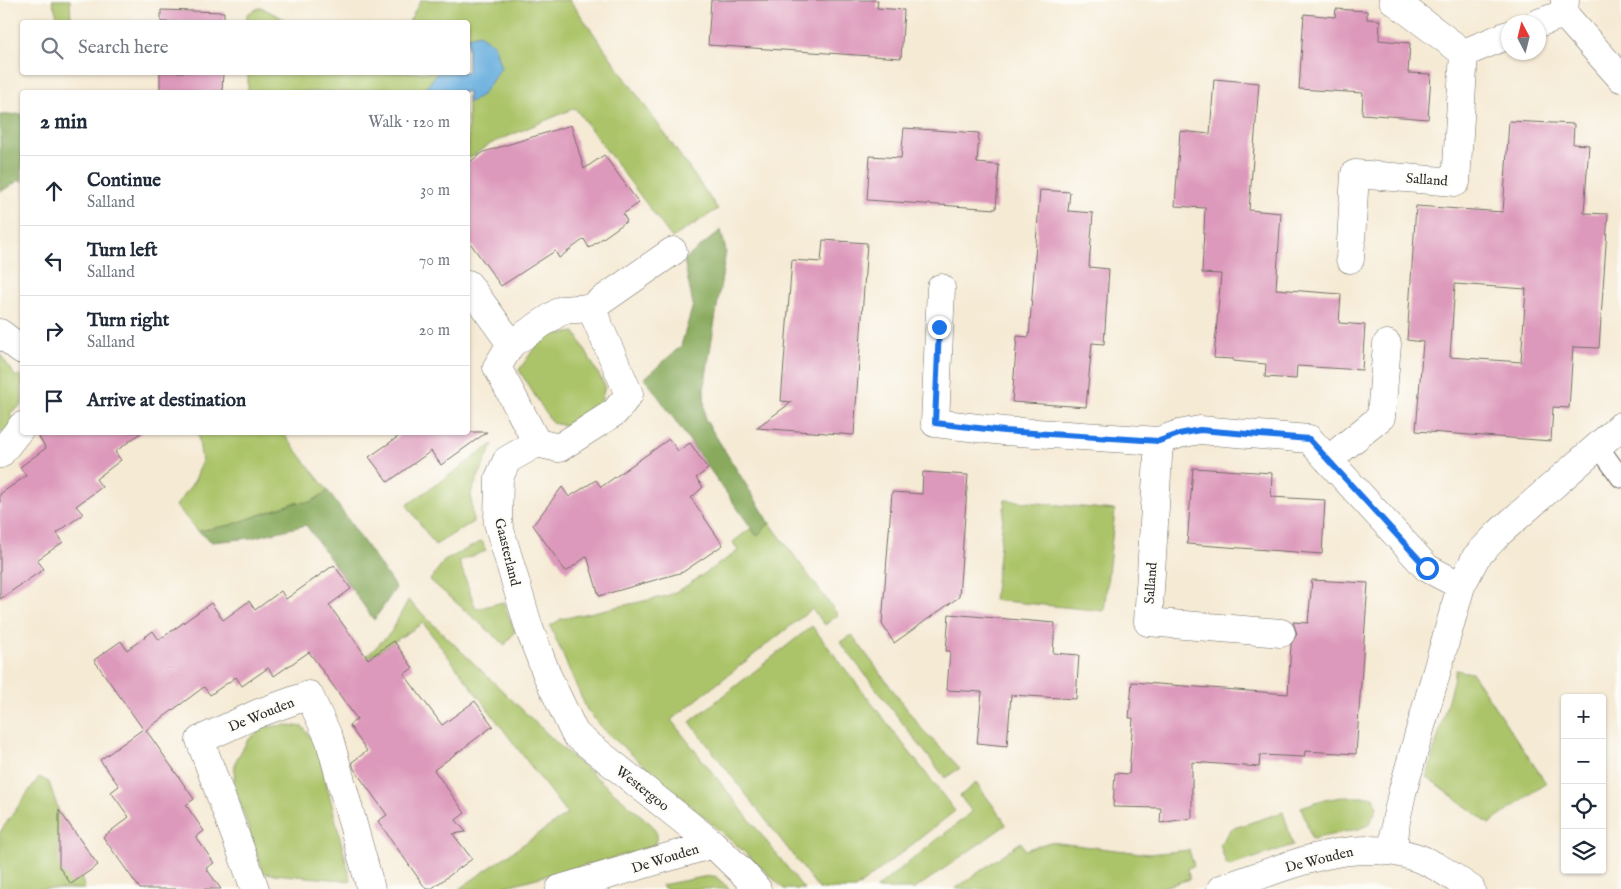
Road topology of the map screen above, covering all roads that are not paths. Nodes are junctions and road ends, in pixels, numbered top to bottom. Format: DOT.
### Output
graph roads {
  1 [pos="1393,0"];
  2 [pos="1564,7"];
  3 [pos="1546,19"];
  4 [pos="1501,38"];
  5 [pos="1464,53"];
  6 [pos="1621,78"];
  7 [pos="672,250"];
  8 [pos="1350,259"];
  9 [pos="470,287"];
  10 [pos="941,288"];
  11 [pos="591,308"];
  12 [pos="0,333"];
  13 [pos="511,344"];
  14 [pos="1387,344"];
  15 [pos="20,348"];
  16 [pos="1621,426"];
  17 [pos="20,429"];
  18 [pos="1159,441"];
  19 [pos="537,443"];
  20 [pos="1598,446"];
  21 [pos="0,454"];
  22 [pos="1328,460"];
  23 [pos="1621,478"];
  24 [pos="1461,586"];
  25 [pos="1281,633"];
  26 [pos="547,675"];
  27 [pos="713,844"];
  28 [pos="1393,851"];
  29 [pos="1227,888"];
  30 [pos="255,889"];
  31 [pos="371,889"];
  32 [pos="560,889"];
  33 [pos="757,889"];
  34 [pos="1471,889"];
  1 -- 5 [label="street"];
  2 -- 3 [label="street"];
  2 -- 6 [label="street"];
  4 -- 5 [label="street"];
  5 -- 8 [label="street, Salland"];
  7 -- 11 [label="street"];
  9 -- 13 [label="street"];
  10 -- 18 [label="street"];
  11 -- 13 [label="street"];
  11 -- 19 [label="street"];
  12 -- 15 [label="street"];
  13 -- 19 [label="street"];
  14 -- 22 [label="street"];
  16 -- 20 [label="street"];
  17 -- 21 [label="street"];
  18 -- 22 [label="street"];
  18 -- 25 [label="street, Salland"];
  19 -- 26 [label="street, Gaasterland"];
  20 -- 23 [label="lane"];
  20 -- 24 [label="street"];
  22 -- 24 [label="street"];
  24 -- 28 [label="street"];
  26 -- 27 [label="street, Westergoo"];
  27 -- 32 [label="street, De Wouden"];
  27 -- 33 [label="street, Westergoo"];
  28 -- 29 [label="street, De Wouden"];
  28 -- 34 [label="street, De Wouden"];
  30 -- 31 [label="street, De Wouden"];
}
